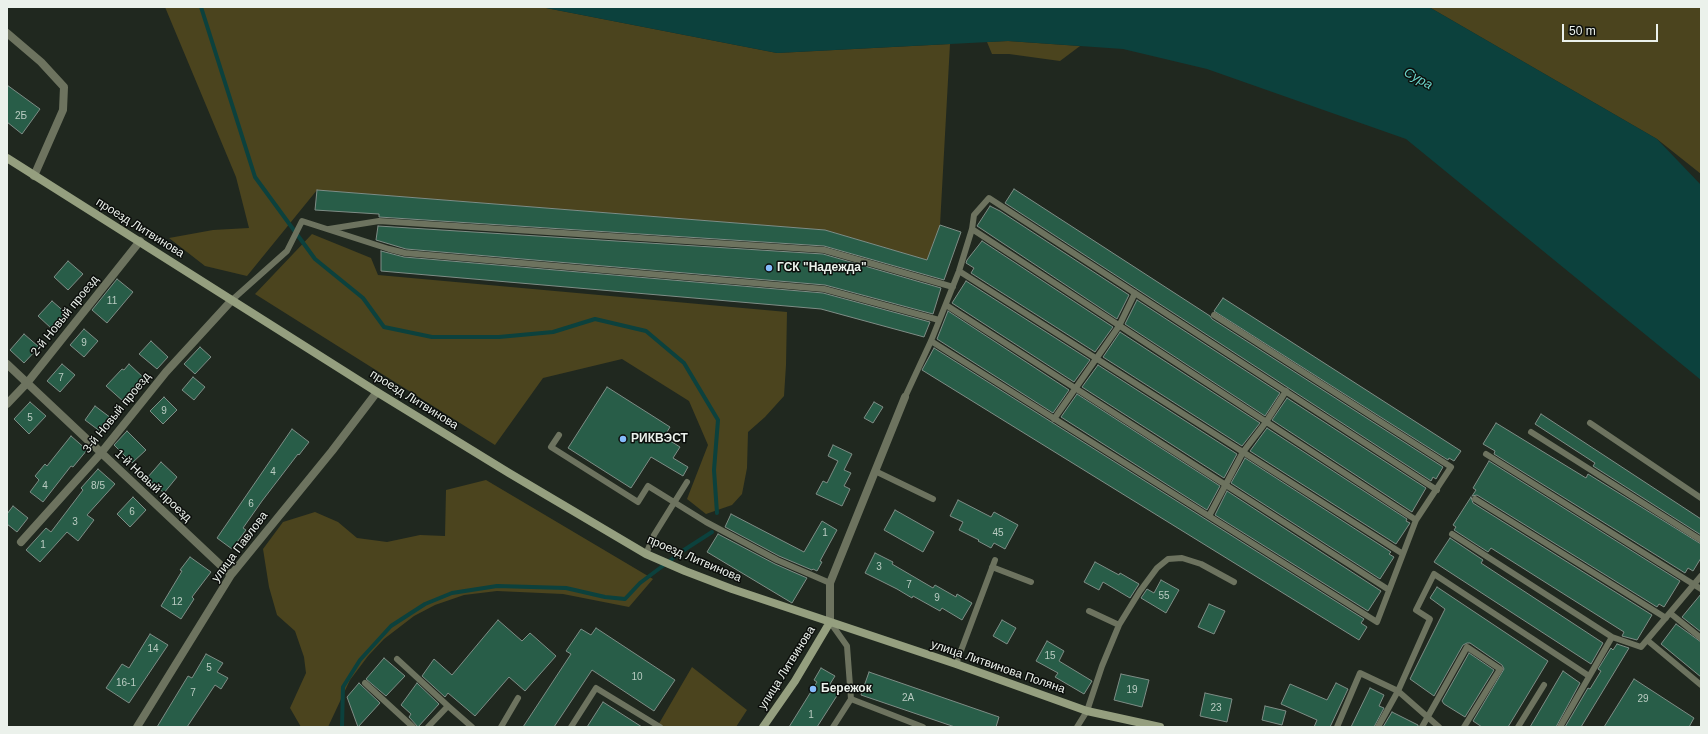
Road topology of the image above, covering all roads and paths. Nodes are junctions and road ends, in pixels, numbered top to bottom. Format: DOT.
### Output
graph roads {
  1 [pos="7,33"];
  2 [pos="7,158"];
  3 [pos="34,176"];
  4 [pos="972,229"];
  5 [pos="328,230"];
  6 [pos="140,241"];
  7 [pos="959,271"];
  8 [pos="953,287"];
  9 [pos="1135,293"];
  10 [pos="232,300"];
  11 [pos="946,305"];
  12 [pos="1214,315"];
  13 [pos="939,320"];
  14 [pos="1119,326"];
  15 [pos="931,341"];
  16 [pos="1097,359"];
  17 [pos="7,364"];
  18 [pos="27,383"];
  19 [pos="1076,388"];
  20 [pos="1286,391"];
  21 [pos="377,392"];
  22 [pos="905,397"];
  23 [pos="7,404"];
  24 [pos="1054,419"];
  25 [pos="1266,422"];
  26 [pos="1590,423"];
  27 [pos="1531,432"];
  28 [pos="559,435"];
  29 [pos="1243,452"];
  30 [pos="101,453"];
  31 [pos="1486,454"];
  32 [pos="875,471"];
  33 [pos="687,482"];
  34 [pos="1226,485"];
  35 [pos="1437,490"];
  36 [pos="1701,498"];
  37 [pos="934,499"];
  38 [pos="1475,499"];
  39 [pos="675,503"];
  40 [pos="1209,516"];
  41 [pos="1416,520"];
  42 [pos="1452,534"];
  43 [pos="1701,540"];
  44 [pos="21,542"];
  45 [pos="646,554"];
  46 [pos="1403,554"];
  47 [pos="995,560"];
  48 [pos="992,567"];
  49 [pos="232,575"];
  50 [pos="1701,576"];
  51 [pos="1031,582"];
  52 [pos="1234,582"];
  53 [pos="830,583"];
  54 [pos="1694,584"];
  55 [pos="1701,589"];
  56 [pos="1389,590"];
  57 [pos="1089,611"];
  58 [pos="1668,615"];
  59 [pos="830,622"];
  60 [pos="1119,625"];
  61 [pos="1612,638"];
  62 [pos="1701,638"];
  63 [pos="1647,640"];
  64 [pos="397,659"];
  65 [pos="956,664"];
  66 [pos="1589,676"];
  67 [pos="365,683"];
  68 [pos="1701,684"];
  69 [pos="1544,685"];
  70 [pos="1398,691"];
  71 [pos="518,698"];
  72 [pos="851,699"];
  73 [pos="448,706"];
  74 [pos="1087,711"];
  75 [pos="1427,717"];
  76 [pos="137,727"];
  77 [pos="413,727"];
  78 [pos="428,727"];
  79 [pos="472,727"];
  80 [pos="501,727"];
  81 [pos="571,727"];
  82 [pos="660,727"];
  83 [pos="763,727"];
  84 [pos="833,727"];
  85 [pos="924,727"];
  86 [pos="1077,727"];
  87 [pos="1160,727"];
  88 [pos="1337,727"];
  89 [pos="1378,727"];
  90 [pos="1422,727"];
  91 [pos="1439,727"];
  92 [pos="1464,727"];
  93 [pos="1518,727"];
  94 [pos="1560,727"];
  1 -- 3 [label="street"];
  2 -- 3 [label="main road, проезд Литвинова"];
  3 -- 6 [label="main road, проезд Литвинова"];
  4 -- 7 [label="lane"];
  4 -- 9 [label="lane"];
  4 -- 14 [label="lane"];
  5 -- 8 [label="lane"];
  5 -- 10 [label="lane"];
  5 -- 13 [label="lane"];
  6 -- 10 [label="main road, проезд Литвинова"];
  6 -- 18 [label="street, 2-й Новый проезд"];
  7 -- 8 [label="lane"];
  7 -- 16 [label="lane"];
  8 -- 11 [label="lane"];
  9 -- 14 [label="lane"];
  9 -- 20 [label="lane"];
  10 -- 21 [label="main road, проезд Литвинова"];
  10 -- 30 [label="street, 3-й Новый проезд"];
  11 -- 13 [label="lane"];
  11 -- 19 [label="lane"];
  12 -- 35 [label="lane"];
  13 -- 15 [label="lane"];
  14 -- 16 [label="lane"];
  14 -- 25 [label="lane"];
  15 -- 22 [label="lane"];
  15 -- 24 [label="lane"];
  16 -- 19 [label="lane"];
  16 -- 29 [label="lane"];
  17 -- 18 [label="street, 1-й Новый проезд"];
  18 -- 23 [label="street, 2-й Новый проезд"];
  18 -- 30 [label="street, 1-й Новый проезд"];
  19 -- 24 [label="lane"];
  19 -- 34 [label="lane"];
  20 -- 25 [label="lane"];
  20 -- 35 [label="lane"];
  21 -- 45 [label="main road, проезд Литвинова"];
  21 -- 49 [label="street, улица Павлова"];
  22 -- 32 [label="street"];
  24 -- 40 [label="lane"];
  25 -- 29 [label="lane"];
  25 -- 41 [label="lane"];
  26 -- 36 [label="lane"];
  27 -- 43 [label="lane"];
  28 -- 39 [label="lane"];
  29 -- 34 [label="lane"];
  29 -- 46 [label="lane"];
  30 -- 44 [label="street, 3-й Новый проезд"];
  30 -- 49 [label="street, 1-й Новый проезд"];
  31 -- 54 [label="lane"];
  32 -- 37 [label="lane"];
  32 -- 53 [label="street"];
  33 -- 39 [label="lane"];
  34 -- 40 [label="lane"];
  34 -- 56 [label="lane"];
  35 -- 41 [label="lane"];
  38 -- 58 [label="lane"];
  39 -- 45 [label="lane"];
  39 -- 53 [label="lane"];
  40 -- 56 [label="lane"];
  41 -- 46 [label="lane"];
  42 -- 61 [label="lane"];
  45 -- 59 [label="main road, проезд Литвинова"];
  46 -- 56 [label="lane"];
  47 -- 48 [label="lane"];
  48 -- 51 [label="lane"];
  48 -- 65 [label="lane"];
  49 -- 76 [label="street, улица Павлова"];
  50 -- 54 [label="lane"];
  52 -- 60 [label="lane"];
  53 -- 59 [label="street"];
  54 -- 55 [label="lane"];
  54 -- 58 [label="lane"];
  57 -- 60 [label="lane"];
  58 -- 62 [label="lane"];
  58 -- 63 [label="lane"];
  59 -- 65 [label="main road, улица Литвинова Поляна"];
  59 -- 72 [label="lane"];
  59 -- 83 [label="main road, улица Литвинова"];
  60 -- 74 [label="lane"];
  61 -- 63 [label="lane"];
  61 -- 66 [label="lane"];
  63 -- 68 [label="lane"];
  64 -- 73 [label="lane"];
  65 -- 74 [label="main road, улица Литвинова Поляна"];
  66 -- 70 [label="lane"];
  66 -- 94 [label="lane"];
  67 -- 77 [label="lane"];
  69 -- 93 [label="lane"];
  70 -- 75 [label="lane"];
  70 -- 88 [label="lane"];
  70 -- 89 [label="lane"];
  71 -- 80 [label="lane"];
  72 -- 84 [label="lane"];
  72 -- 85 [label="lane"];
  73 -- 78 [label="lane"];
  73 -- 79 [label="lane"];
  74 -- 86 [label="lane"];
  74 -- 87 [label="main road, улица Литвинова Поляна"];
  75 -- 90 [label="lane"];
  75 -- 91 [label="lane"];
  75 -- 92 [label="lane"];
  81 -- 82 [label="lane"];
}
